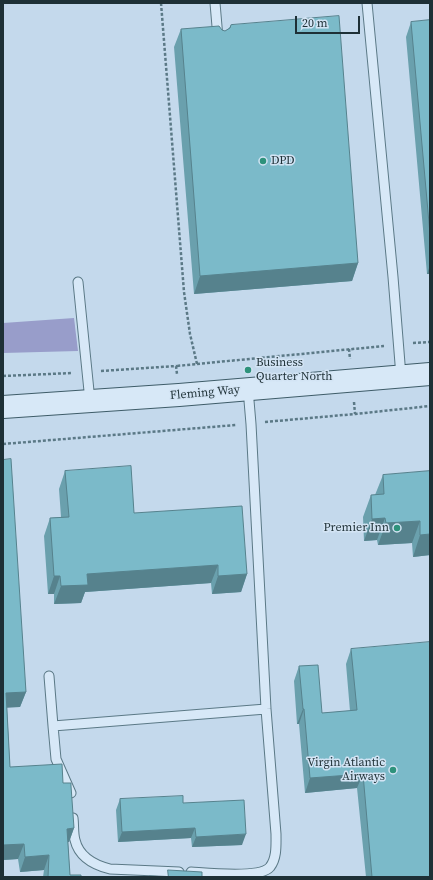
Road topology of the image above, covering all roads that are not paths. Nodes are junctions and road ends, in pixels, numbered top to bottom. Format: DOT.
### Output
graph roads {
  1 [pos="215,3"];
  2 [pos="367,3"];
  3 [pos="218,43"];
  4 [pos="78,282"];
  5 [pos="430,374"];
  6 [pos="401,376"];
  7 [pos="248,389"];
  8 [pos="90,401"];
  9 [pos="3,407"];
  10 [pos="49,676"];
  11 [pos="266,709"];
  12 [pos="53,726"];
  13 [pos="72,799"];
  14 [pos="73,812"];
  1 -- 3 [label="lane"];
  2 -- 6 [label="lane"];
  4 -- 8 [label="lane"];
  5 -- 6 [label="street, Fleming Way"];
  6 -- 7 [label="street, Fleming Way"];
  7 -- 8 [label="street, Fleming Way"];
  7 -- 11 [label="lane"];
  8 -- 9 [label="street, Fleming Way"];
  10 -- 12 [label="lane"];
  11 -- 12 [label="lane"];
  11 -- 14 [label="lane"];
  12 -- 13 [label="lane"];
}
